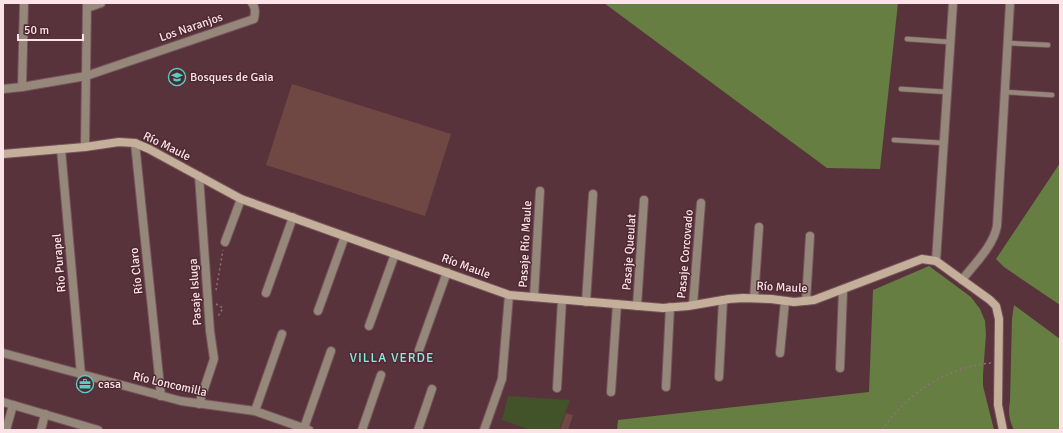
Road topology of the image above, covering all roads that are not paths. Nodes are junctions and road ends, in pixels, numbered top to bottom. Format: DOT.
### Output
graph roads {
  1 [pos="24,3"];
  2 [pos="101,3"];
  3 [pos="252,3"];
  4 [pos="953,3"];
  5 [pos="1010,3"];
  6 [pos="87,5"];
  7 [pos="907,39"];
  8 [pos="950,42"];
  9 [pos="1008,43"];
  10 [pos="1048,46"];
  11 [pos="86,76"];
  12 [pos="22,88"];
  13 [pos="3,89"];
  14 [pos="901,89"];
  15 [pos="947,92"];
  16 [pos="1005,92"];
  17 [pos="1052,95"];
  18 [pos="894,140"];
  19 [pos="135,143"];
  20 [pos="944,143"];
  21 [pos="85,147"];
  22 [pos="61,149"];
  23 [pos="3,154"];
  24 [pos="200,176"];
  25 [pos="540,191"];
  26 [pos="593,194"];
  27 [pos="241,198"];
  28 [pos="644,200"];
  29 [pos="701,204"];
  30 [pos="293,217"];
  31 [pos="759,226"];
  32 [pos="345,236"];
  33 [pos="810,236"];
  34 [pos="225,242"];
  35 [pos="395,254"];
  36 [pos="936,261"];
  37 [pos="447,272"];
  38 [pos="962,280"];
  39 [pos="843,290"];
  40 [pos="266,293"];
  41 [pos="509,294"];
  42 [pos="534,297"];
  43 [pos="754,298"];
  44 [pos="562,300"];
  45 [pos="723,300"];
  46 [pos="785,301"];
  47 [pos="806,301"];
  48 [pos="586,302"];
  49 [pos="617,304"];
  50 [pos="637,306"];
  51 [pos="693,306"];
  52 [pos="670,308"];
  53 [pos="318,311"];
  54 [pos="369,326"];
  55 [pos="282,334"];
  56 [pos="419,350"];
  57 [pos="331,351"];
  58 [pos="3,353"];
  59 [pos="780,353"];
  60 [pos="840,368"];
  61 [pos="81,375"];
  62 [pos="381,375"];
  63 [pos="719,377"];
  64 [pos="666,386"];
  65 [pos="558,388"];
  66 [pos="432,389"];
  67 [pos="611,392"];
  68 [pos="161,396"];
  69 [pos="3,402"];
  70 [pos="199,404"];
  71 [pos="13,405"];
  72 [pos="255,411"];
  73 [pos="45,414"];
  74 [pos="76,427"];
  75 [pos="306,429"];
  76 [pos="6,430"];
  77 [pos="41,430"];
  78 [pos="98,430"];
  79 [pos="362,430"];
  80 [pos="418,430"];
  81 [pos="484,430"];
  82 [pos="1003,430"];
  1 -- 12 [label="street"];
  2 -- 6 [label="street"];
  3 -- 11 [label="street, Los Naranjos"];
  4 -- 8 [label="street"];
  5 -- 9 [label="street"];
  6 -- 11 [label="street"];
  7 -- 8 [label="lane"];
  8 -- 15 [label="street"];
  9 -- 10 [label="lane"];
  9 -- 16 [label="street"];
  11 -- 12 [label="street, Los Naranjos"];
  11 -- 21 [label="street"];
  12 -- 13 [label="street, Los Naranjos"];
  14 -- 15 [label="lane"];
  15 -- 20 [label="street"];
  16 -- 17 [label="lane"];
  16 -- 38 [label="street"];
  18 -- 20 [label="lane"];
  19 -- 21 [label="street, Río Maule"];
  19 -- 24 [label="street, Río Maule"];
  19 -- 68 [label="street, Río Claro"];
  20 -- 36 [label="street"];
  21 -- 22 [label="street, Río Maule"];
  22 -- 23 [label="street, Río Maule"];
  22 -- 61 [label="street, Río Purapel"];
  24 -- 27 [label="street, Río Maule"];
  24 -- 70 [label="street, Pasaje Isluga"];
  25 -- 42 [label="street, Pasaje Río Maule"];
  26 -- 48 [label="street"];
  27 -- 30 [label="street, Río Maule"];
  27 -- 34 [label="street"];
  28 -- 50 [label="street, Pasaje Queulat"];
  29 -- 51 [label="street, Pasaje Corcovado"];
  30 -- 32 [label="street, Río Maule"];
  30 -- 40 [label="street"];
  31 -- 43 [label="street"];
  32 -- 35 [label="street, Río Maule"];
  32 -- 53 [label="street"];
  33 -- 47 [label="street"];
  35 -- 37 [label="street, Río Maule"];
  35 -- 54 [label="street"];
  36 -- 38 [label="street"];
  36 -- 39 [label="street, Río Maule"];
  37 -- 41 [label="street, Río Maule"];
  37 -- 56 [label="street"];
  38 -- 82 [label="street"];
  39 -- 47 [label="street, Río Maule"];
  39 -- 60 [label="street"];
  41 -- 42 [label="street, Río Maule"];
  41 -- 81 [label="street"];
  42 -- 44 [label="street, Río Maule"];
  43 -- 45 [label="street, Río Maule"];
  43 -- 46 [label="street, Río Maule"];
  44 -- 48 [label="street, Río Maule"];
  44 -- 65 [label="street"];
  45 -- 51 [label="street, Río Maule"];
  45 -- 63 [label="street"];
  46 -- 47 [label="street, Río Maule"];
  46 -- 59 [label="street"];
  48 -- 49 [label="street, Río Maule"];
  49 -- 50 [label="street, Río Maule"];
  49 -- 67 [label="street"];
  50 -- 52 [label="street, Río Maule"];
  51 -- 52 [label="street, Río Maule"];
  52 -- 64 [label="street"];
  55 -- 72 [label="street"];
  57 -- 75 [label="street"];
  58 -- 61 [label="street, Río Loncomilla"];
  61 -- 68 [label="street, Río Loncomilla"];
  62 -- 79 [label="street"];
  66 -- 80 [label="street"];
  68 -- 70 [label="street, Río Loncomilla"];
  69 -- 71 [label="street"];
  70 -- 72 [label="street, Río Loncomilla"];
  71 -- 73 [label="street"];
  71 -- 76 [label="street"];
  72 -- 75 [label="street, Río Loncomilla"];
  73 -- 74 [label="street"];
  73 -- 77 [label="street"];
  74 -- 78 [label="street"];
}
